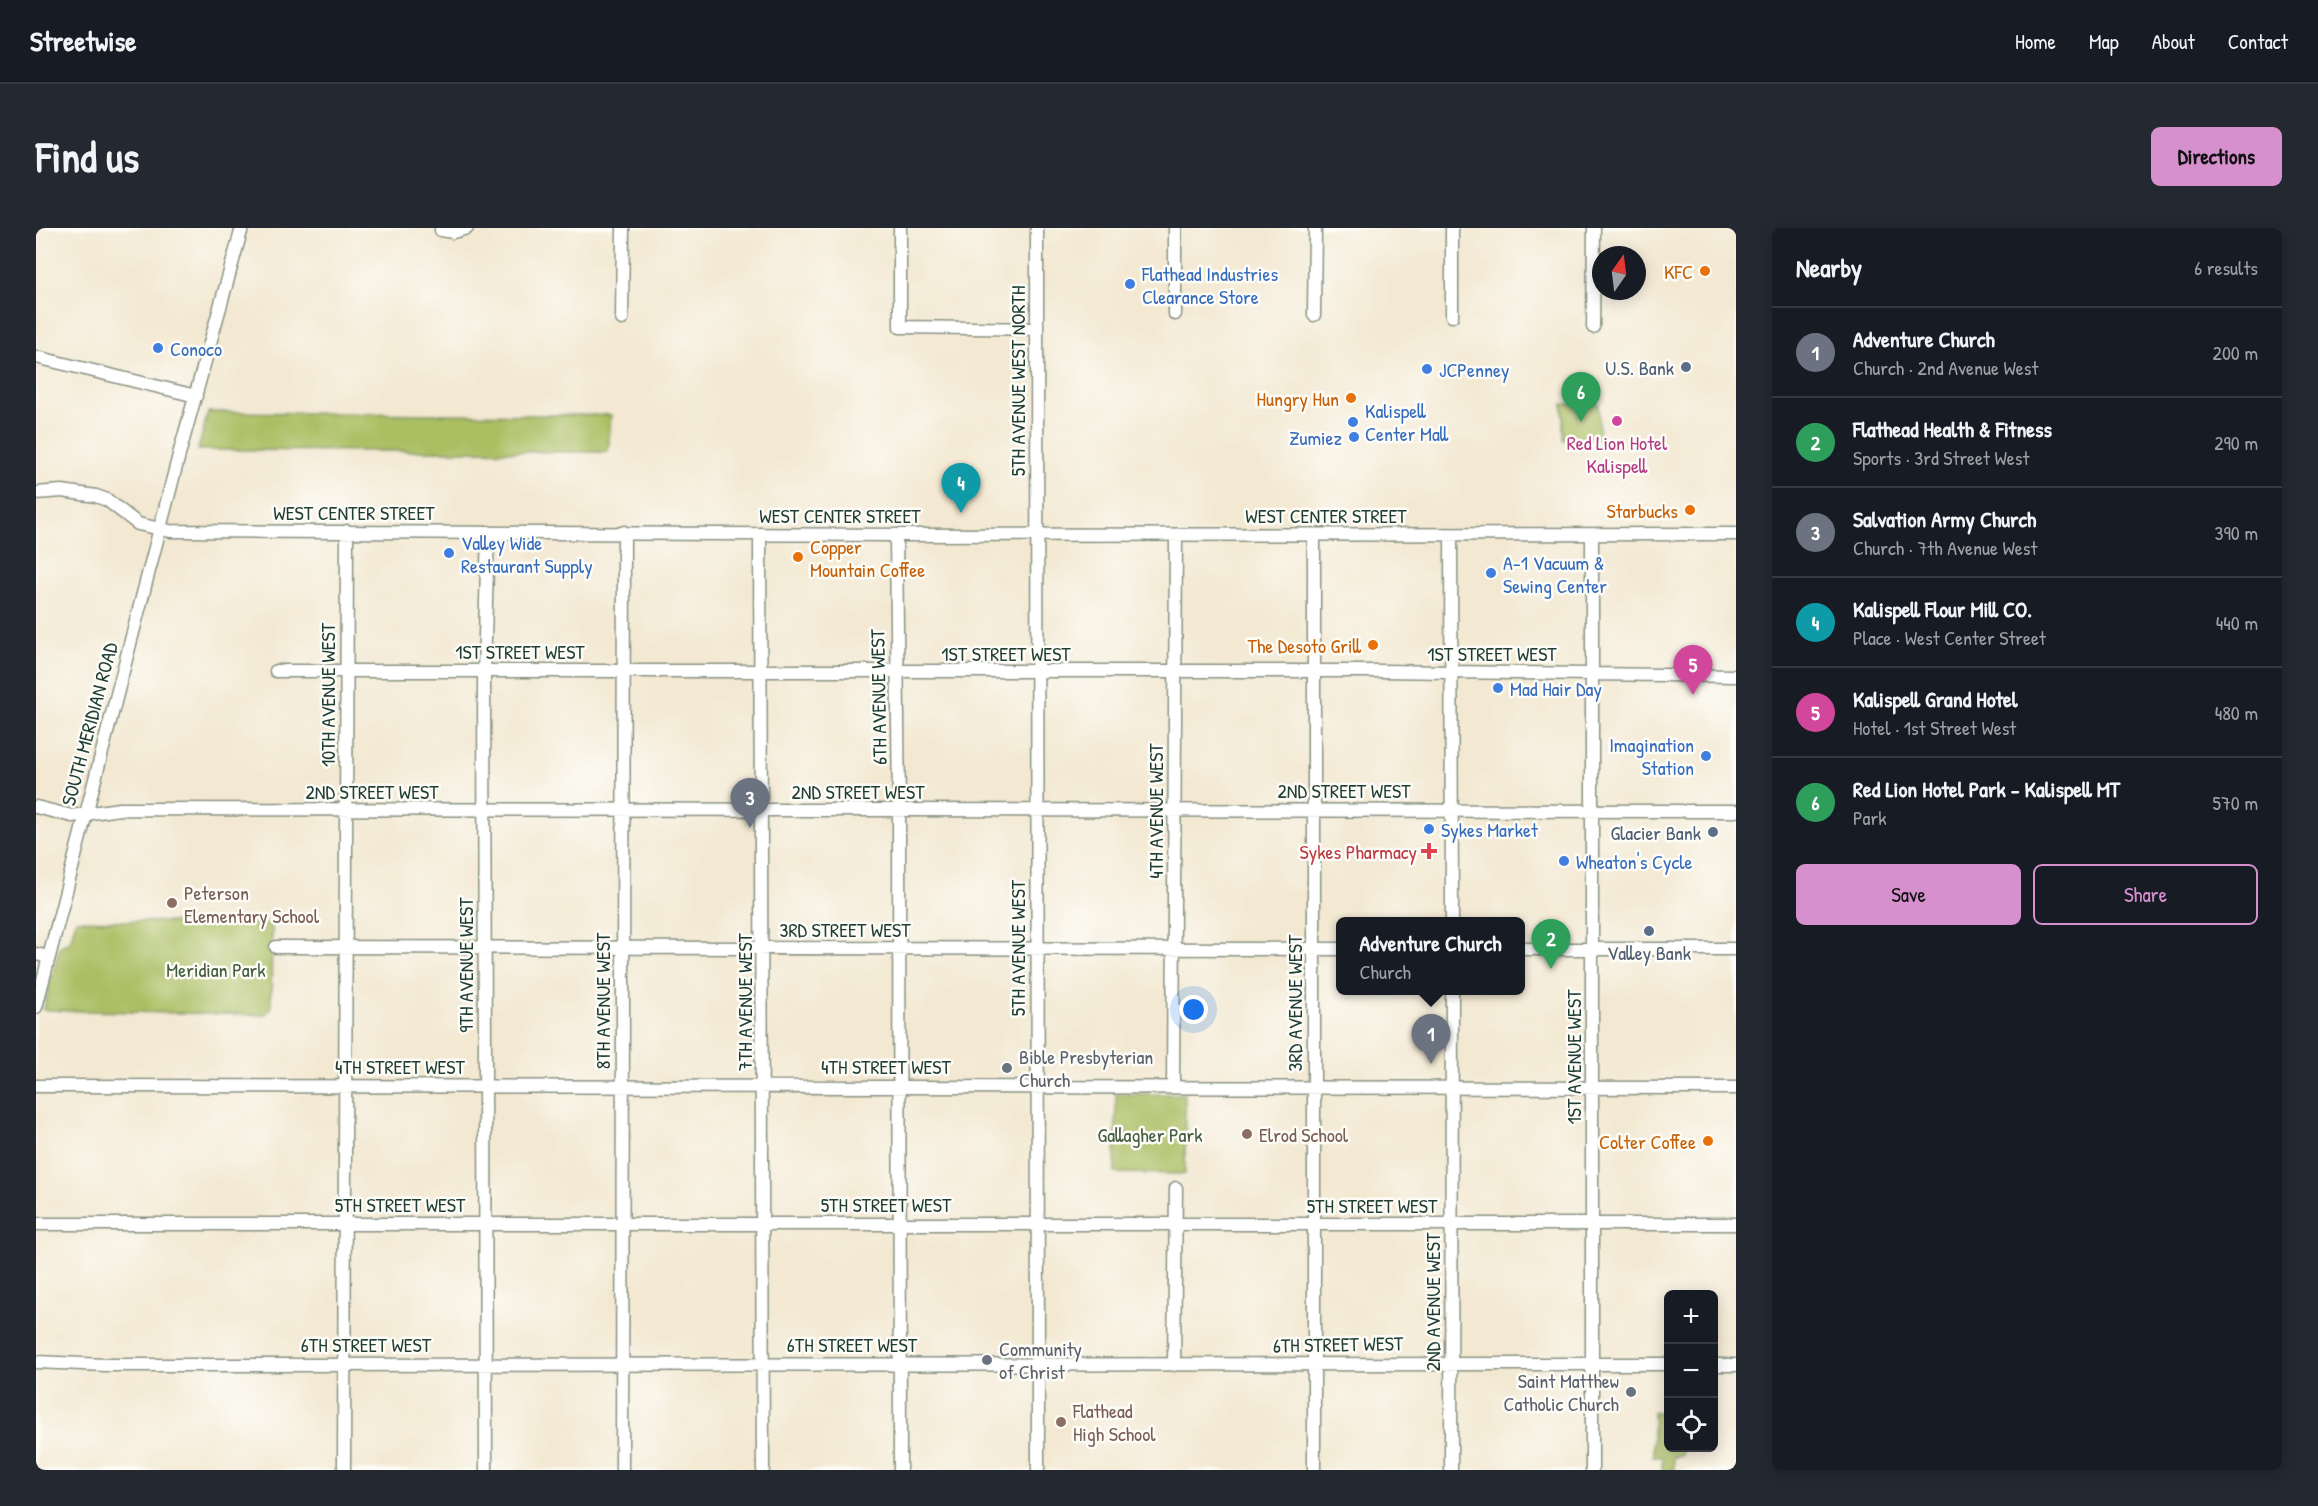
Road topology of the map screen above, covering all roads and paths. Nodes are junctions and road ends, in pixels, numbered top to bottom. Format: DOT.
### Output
graph roads {
  1 [pos="242,228"];
  2 [pos="441,228"];
  3 [pos="467,228"];
  4 [pos="623,228"];
  5 [pos="900,228"];
  6 [pos="1037,228"];
  7 [pos="1175,228"];
  8 [pos="1315,228"];
  9 [pos="1452,228"];
  10 [pos="1594,228"];
  11 [pos="1175,314"];
  12 [pos="1314,315"];
  13 [pos="1452,316"];
  14 [pos="622,319"];
  15 [pos="1593,327"];
  16 [pos="1037,329"];
  17 [pos="36,357"];
  18 [pos="196,396"];
  19 [pos="36,493"];
  20 [pos="159,530"];
  21 [pos="347,531"];
  22 [pos="488,532"];
  23 [pos="624,532"];
  24 [pos="760,534"];
  25 [pos="1037,534"];
  26 [pos="1736,534"];
  27 [pos="896,535"];
  28 [pos="1176,535"];
  29 [pos="1314,535"];
  30 [pos="1451,535"];
  31 [pos="1592,536"];
  32 [pos="347,670"];
  33 [pos="276,671"];
  34 [pos="484,671"];
  35 [pos="622,672"];
  36 [pos="760,672"];
  37 [pos="897,672"];
  38 [pos="1038,672"];
  39 [pos="1314,672"];
  40 [pos="1452,672"];
  41 [pos="1175,673"];
  42 [pos="1593,673"];
  43 [pos="1736,676"];
  44 [pos="36,807"];
  45 [pos="1314,809"];
  46 [pos="346,810"];
  47 [pos="622,810"];
  48 [pos="762,810"];
  49 [pos="1037,810"];
  50 [pos="1175,810"];
  51 [pos="1452,810"];
  52 [pos="484,811"];
  53 [pos="899,811"];
  54 [pos="1592,811"];
  55 [pos="1736,811"];
  56 [pos="86,814"];
  57 [pos="1452,917"];
  58 [pos="276,947"];
  59 [pos="347,948"];
  60 [pos="485,948"];
  61 [pos="622,948"];
  62 [pos="763,948"];
  63 [pos="899,948"];
  64 [pos="1037,948"];
  65 [pos="1174,949"];
  66 [pos="1314,949"];
  67 [pos="1336,949"];
  68 [pos="1525,949"];
  69 [pos="1593,949"];
  70 [pos="1736,949"];
  71 [pos="42,955"];
  72 [pos="1452,995"];
  73 [pos="36,1007"];
  74 [pos="899,1085"];
  75 [pos="36,1086"];
  76 [pos="346,1086"];
  77 [pos="486,1086"];
  78 [pos="621,1086"];
  79 [pos="763,1086"];
  80 [pos="1036,1086"];
  81 [pos="1173,1087"];
  82 [pos="1314,1087"];
  83 [pos="1452,1088"];
  84 [pos="1736,1088"];
  85 [pos="1592,1089"];
  86 [pos="1176,1188"];
  87 [pos="345,1223"];
  88 [pos="485,1223"];
  89 [pos="36,1224"];
  90 [pos="622,1224"];
  91 [pos="763,1224"];
  92 [pos="898,1224"];
  93 [pos="1175,1224"];
  94 [pos="1313,1224"];
  95 [pos="1451,1224"];
  96 [pos="1592,1224"];
  97 [pos="1736,1224"];
  98 [pos="1037,1225"];
  99 [pos="36,1362"];
  100 [pos="345,1363"];
  101 [pos="486,1363"];
  102 [pos="900,1363"];
  103 [pos="1451,1363"];
  104 [pos="622,1364"];
  105 [pos="763,1364"];
  106 [pos="1591,1364"];
  107 [pos="1664,1364"];
  108 [pos="1037,1365"];
  109 [pos="1174,1365"];
  110 [pos="1314,1365"];
  111 [pos="1718,1365"];
  112 [pos="1736,1365"];
  113 [pos="344,1470"];
  114 [pos="486,1470"];
  115 [pos="622,1470"];
  116 [pos="763,1470"];
  117 [pos="900,1470"];
  118 [pos="1038,1470"];
  119 [pos="1314,1470"];
  120 [pos="1451,1470"];
  121 [pos="1592,1470"];
  1 -- 18 [label="street, SOUTH MERIDIAN ROAD"];
  2 -- 3 [label="street"];
  4 -- 14 [label="street"];
  5 -- 16 [label="street"];
  6 -- 16 [label="street, 5TH AVENUE WEST NORTH"];
  7 -- 11 [label="street"];
  8 -- 12 [label="street"];
  9 -- 13 [label="street"];
  10 -- 15 [label="street"];
  16 -- 25 [label="street, 5TH AVENUE WEST NORTH"];
  17 -- 18 [label="street"];
  18 -- 20 [label="street, SOUTH MERIDIAN ROAD"];
  19 -- 20 [label="street"];
  20 -- 21 [label="street, WEST CENTER STREET"];
  20 -- 56 [label="street, SOUTH MERIDIAN ROAD"];
  21 -- 22 [label="street, WEST CENTER STREET"];
  21 -- 32 [label="street, 10TH AVENUE WEST"];
  22 -- 23 [label="street, WEST CENTER STREET"];
  22 -- 34 [label="street, 9TH AVENUE WEST"];
  23 -- 24 [label="street, WEST CENTER STREET"];
  23 -- 35 [label="street, 8TH AVENUE WEST"];
  24 -- 27 [label="street, WEST CENTER STREET"];
  24 -- 36 [label="street, 7TH AVENUE WEST"];
  25 -- 27 [label="street, WEST CENTER STREET"];
  25 -- 28 [label="street, WEST CENTER STREET"];
  25 -- 38 [label="street, 5TH AVENUE WEST"];
  26 -- 31 [label="street, WEST CENTER STREET"];
  27 -- 37 [label="street, 6TH AVENUE WEST"];
  28 -- 29 [label="street, WEST CENTER STREET"];
  28 -- 41 [label="street, 4TH AVENUE WEST"];
  29 -- 30 [label="street, WEST CENTER STREET"];
  29 -- 39 [label="street, 3RD AVENUE WEST"];
  30 -- 31 [label="street, WEST CENTER STREET"];
  30 -- 40 [label="street"];
  31 -- 42 [label="street, 1ST AVENUE WEST"];
  32 -- 33 [label="street, 1ST STREET WEST"];
  32 -- 34 [label="street, 1ST STREET WEST"];
  32 -- 46 [label="street, 10TH AVENUE WEST"];
  34 -- 35 [label="street, 1ST STREET WEST"];
  34 -- 52 [label="street, 9TH AVENUE WEST"];
  35 -- 36 [label="street, 1ST STREET WEST"];
  35 -- 47 [label="street, 8TH AVENUE WEST"];
  36 -- 37 [label="street, 1ST STREET WEST"];
  36 -- 48 [label="street, 7TH AVENUE WEST"];
  37 -- 38 [label="street, 1ST STREET WEST"];
  37 -- 53 [label="street, 6TH AVENUE WEST"];
  38 -- 41 [label="street, 1ST STREET WEST"];
  38 -- 49 [label="street, 5TH AVENUE WEST"];
  39 -- 40 [label="street, 1ST STREET WEST"];
  39 -- 41 [label="street, 1ST STREET WEST"];
  39 -- 45 [label="street, 3RD AVENUE WEST"];
  40 -- 42 [label="street, 1ST STREET WEST"];
  40 -- 51 [label="street"];
  41 -- 50 [label="street, 4TH AVENUE WEST"];
  42 -- 43 [label="street, 1ST STREET WEST"];
  42 -- 54 [label="street, 1ST AVENUE WEST"];
  44 -- 56 [label="street, 2ND STREET WEST"];
  45 -- 50 [label="street, 2ND STREET WEST"];
  45 -- 51 [label="street, 2ND STREET WEST"];
  45 -- 66 [label="street, 3RD AVENUE WEST"];
  46 -- 52 [label="street, 2ND STREET WEST"];
  46 -- 56 [label="street, 2ND STREET WEST"];
  46 -- 59 [label="street, 10TH AVENUE WEST"];
  47 -- 48 [label="street, 2ND STREET WEST"];
  47 -- 52 [label="street, 2ND STREET WEST"];
  47 -- 61 [label="street, 8TH AVENUE WEST"];
  48 -- 53 [label="street, 2ND STREET WEST"];
  48 -- 62 [label="street, 7TH AVENUE WEST"];
  49 -- 50 [label="street, 2ND STREET WEST"];
  49 -- 53 [label="street, 2ND STREET WEST"];
  49 -- 64 [label="street, 5TH AVENUE WEST"];
  50 -- 65 [label="street, 4TH AVENUE WEST"];
  51 -- 54 [label="street, 2ND STREET WEST"];
  51 -- 57 [label="street"];
  52 -- 60 [label="street, 9TH AVENUE WEST"];
  53 -- 63 [label="street, 6TH AVENUE WEST"];
  54 -- 55 [label="street, 2ND STREET WEST"];
  54 -- 69 [label="street, 1ST AVENUE WEST"];
  56 -- 71 [label="street, SOUTH MERIDIAN ROAD"];
  58 -- 59 [label="street, 3RD STREET WEST"];
  59 -- 60 [label="street, 3RD STREET WEST"];
  59 -- 76 [label="street, 10TH AVENUE WEST"];
  60 -- 61 [label="street, 3RD STREET WEST"];
  60 -- 77 [label="street, 9TH AVENUE WEST"];
  61 -- 62 [label="street, 3RD STREET WEST"];
  61 -- 78 [label="street, 8TH AVENUE WEST"];
  62 -- 63 [label="street, 3RD STREET WEST"];
  62 -- 79 [label="street, 7TH AVENUE WEST"];
  63 -- 64 [label="street, 3RD STREET WEST"];
  63 -- 74 [label="street, 6TH AVENUE WEST"];
  64 -- 65 [label="street, 3RD STREET WEST"];
  64 -- 80 [label="street, 5TH AVENUE WEST"];
  65 -- 66 [label="street, 3RD STREET WEST"];
  65 -- 81 [label="street, 4TH AVENUE WEST"];
  66 -- 67 [label="street, 3RD STREET WEST"];
  66 -- 82 [label="street, 3RD AVENUE WEST"];
  68 -- 69 [label="street"];
  69 -- 70 [label="street"];
  69 -- 85 [label="street, 1ST AVENUE WEST"];
  71 -- 73 [label="street, SOUTH MERIDIAN ROAD"];
  72 -- 83 [label="street, 2ND AVENUE WEST"];
  74 -- 79 [label="street, 4TH STREET WEST"];
  74 -- 80 [label="street, 4TH STREET WEST"];
  74 -- 92 [label="street, 6TH AVENUE WEST"];
  75 -- 76 [label="street, 4TH STREET WEST"];
  76 -- 77 [label="street, 4TH STREET WEST"];
  76 -- 87 [label="street, 10TH AVENUE WEST"];
  77 -- 78 [label="street, 4TH STREET WEST"];
  77 -- 88 [label="street, 9TH AVENUE WEST"];
  78 -- 79 [label="street, 4TH STREET WEST"];
  78 -- 90 [label="street, 8TH AVENUE WEST"];
  79 -- 91 [label="street, 7TH AVENUE WEST"];
  80 -- 81 [label="street, 4TH STREET WEST"];
  80 -- 98 [label="street, 5TH AVENUE WEST"];
  81 -- 82 [label="street, 4TH STREET WEST"];
  82 -- 83 [label="street, 4TH STREET WEST"];
  82 -- 94 [label="street, 3RD AVENUE WEST"];
  83 -- 85 [label="street, 4TH STREET WEST"];
  83 -- 95 [label="street, 2ND AVENUE WEST"];
  84 -- 85 [label="street, 4TH STREET WEST"];
  85 -- 96 [label="street, 1ST AVENUE WEST"];
  86 -- 93 [label="street"];
  87 -- 88 [label="street, 5TH STREET WEST"];
  87 -- 89 [label="street, 5TH STREET WEST"];
  87 -- 100 [label="street, 10TH AVENUE WEST"];
  88 -- 90 [label="street, 5TH STREET WEST"];
  88 -- 101 [label="street, 9TH AVENUE WEST"];
  90 -- 91 [label="street, 5TH STREET WEST"];
  90 -- 104 [label="street, 8TH AVENUE WEST"];
  91 -- 92 [label="street, 5TH STREET WEST"];
  91 -- 105 [label="street, 7TH AVENUE WEST"];
  92 -- 98 [label="street, 5TH STREET WEST"];
  92 -- 102 [label="street, 6TH AVENUE WEST"];
  93 -- 94 [label="street, 5TH STREET WEST"];
  93 -- 98 [label="street, 5TH STREET WEST"];
  93 -- 109 [label="street"];
  94 -- 95 [label="street, 5TH STREET WEST"];
  94 -- 110 [label="street, 3RD AVENUE WEST"];
  95 -- 96 [label="street, 5TH STREET WEST"];
  95 -- 103 [label="street, 2ND AVENUE WEST"];
  96 -- 97 [label="street, 5TH STREET WEST"];
  96 -- 106 [label="street, 1ST AVENUE WEST"];
  98 -- 108 [label="street, 5TH AVENUE WEST"];
  99 -- 100 [label="street, 6TH STREET WEST"];
  100 -- 101 [label="street, 6TH STREET WEST"];
  100 -- 113 [label="street, 10TH AVENUE WEST"];
  101 -- 104 [label="street, 6TH STREET WEST"];
  101 -- 114 [label="street, 9TH AVENUE WEST"];
  102 -- 105 [label="street, 6TH STREET WEST"];
  102 -- 108 [label="street, 6TH STREET WEST"];
  102 -- 117 [label="street, 6TH AVENUE WEST"];
  103 -- 106 [label="street, 6TH STREET WEST"];
  103 -- 110 [label="street, 6TH STREET WEST"];
  103 -- 120 [label="street, 2ND AVENUE WEST"];
  104 -- 105 [label="street, 6TH STREET WEST"];
  104 -- 115 [label="street, 8TH AVENUE WEST"];
  105 -- 116 [label="street, 7TH AVENUE WEST"];
  106 -- 107 [label="street, 6TH STREET WEST"];
  106 -- 121 [label="street, 1ST AVENUE WEST"];
  108 -- 109 [label="street, 6TH STREET WEST"];
  108 -- 118 [label="street, 5TH AVENUE WEST"];
  109 -- 110 [label="street, 6TH STREET WEST"];
  110 -- 119 [label="street, 3RD AVENUE WEST"];
  111 -- 112 [label="street"];
}
